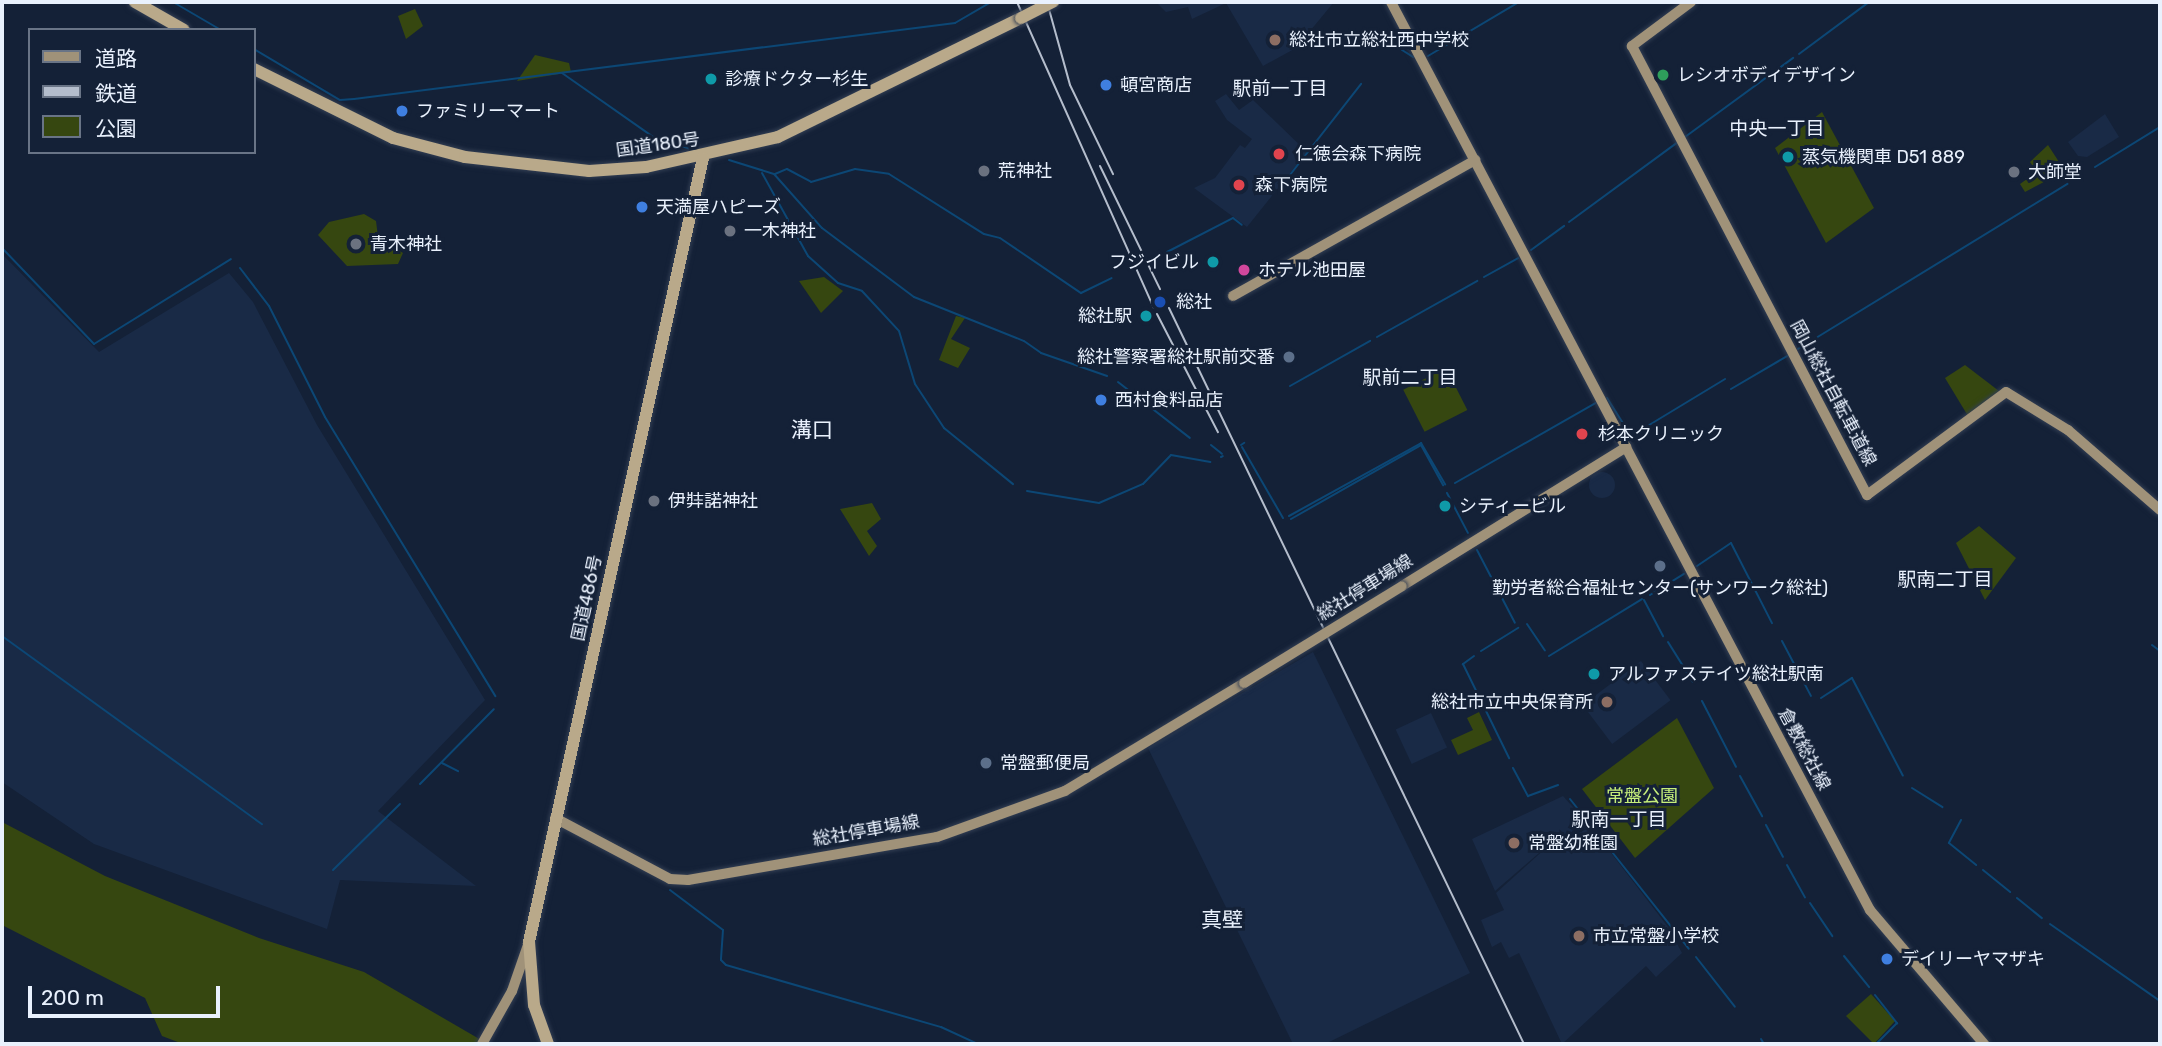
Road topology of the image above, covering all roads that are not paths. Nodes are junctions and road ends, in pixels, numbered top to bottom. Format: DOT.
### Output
graph roads {
  1 [pos="135,2"];
  2 [pos="1053,2"];
  3 [pos="1391,2"];
  4 [pos="1691,2"];
  5 [pos="180,28"];
  6 [pos="256,70"];
  7 [pos="703,158"];
  8 [pos="1475,160"];
  9 [pos="1233,296"];
  10 [pos="1626,447"];
  11 [pos="2160,510"];
  12 [pos="555,818"];
  13 [pos="528,942"];
  14 [pos="482,1044"];
  15 [pos="548,1044"];
  16 [pos="1984,1044"];
  1 -- 5 [label="highway"];
  2 -- 7 [label="highway, 国道180号, bridge"];
  3 -- 8 [label="main road"];
  4 -- 11 [label="main road, 岡山総社自転車道線"];
  6 -- 7 [label="highway, 国道180号"];
  7 -- 12 [label="highway, 国道486号"];
  8 -- 9 [label="main road"];
  8 -- 10 [label="main road"];
  10 -- 12 [label="main road, 総社停車場線, bridge"];
  10 -- 16 [label="main road, 倉敷総社線"];
  12 -- 13 [label="highway, 国道486号"];
  13 -- 14 [label="main road"];
  13 -- 15 [label="highway, 国道486号"];
}
